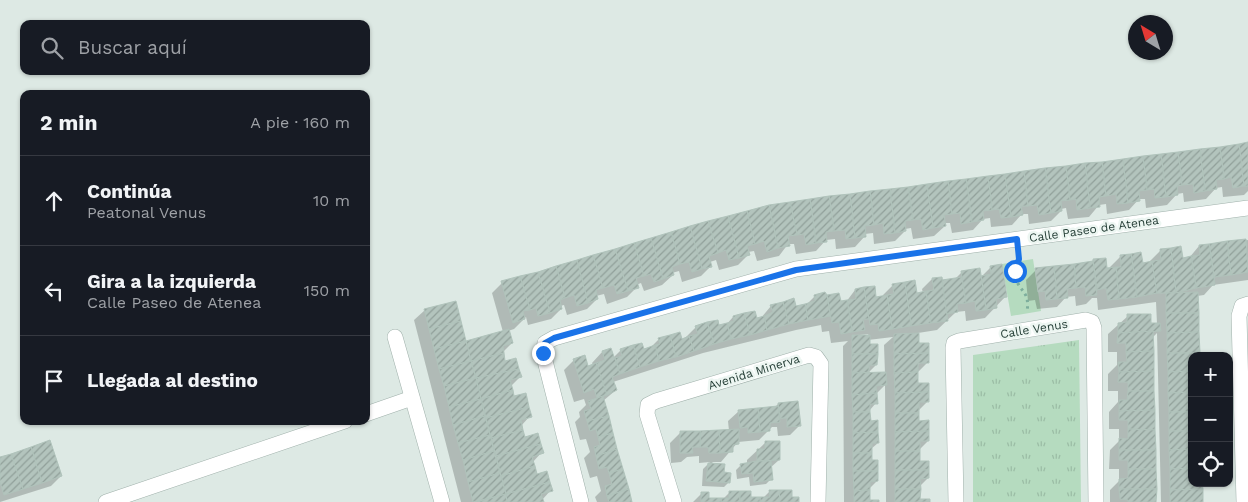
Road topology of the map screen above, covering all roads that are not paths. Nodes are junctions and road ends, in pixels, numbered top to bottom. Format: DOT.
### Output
graph roads {
  1 [pos="1248,208"];
  2 [pos="1248,304"];
  3 [pos="395,336"];
  4 [pos="412,398"];
  5 [pos="370,413"];
  6 [pos="333,425"];
  7 [pos="106,502"];
  8 [pos="442,502"];
  9 [pos="581,502"];
  10 [pos="674,502"];
  11 [pos="818,502"];
  12 [pos="956,502"];
  13 [pos="1096,502"];
  14 [pos="1244,502"];
  1 -- 9 [label="street, Calle Paseo de Atenea"];
  2 -- 14 [label="street"];
  3 -- 4 [label="street"];
  4 -- 5 [label="street"];
  4 -- 8 [label="street"];
  6 -- 7 [label="street"];
  10 -- 11 [label="street, Avenida Minerva"];
  12 -- 13 [label="street, Calle Venus"];
}
